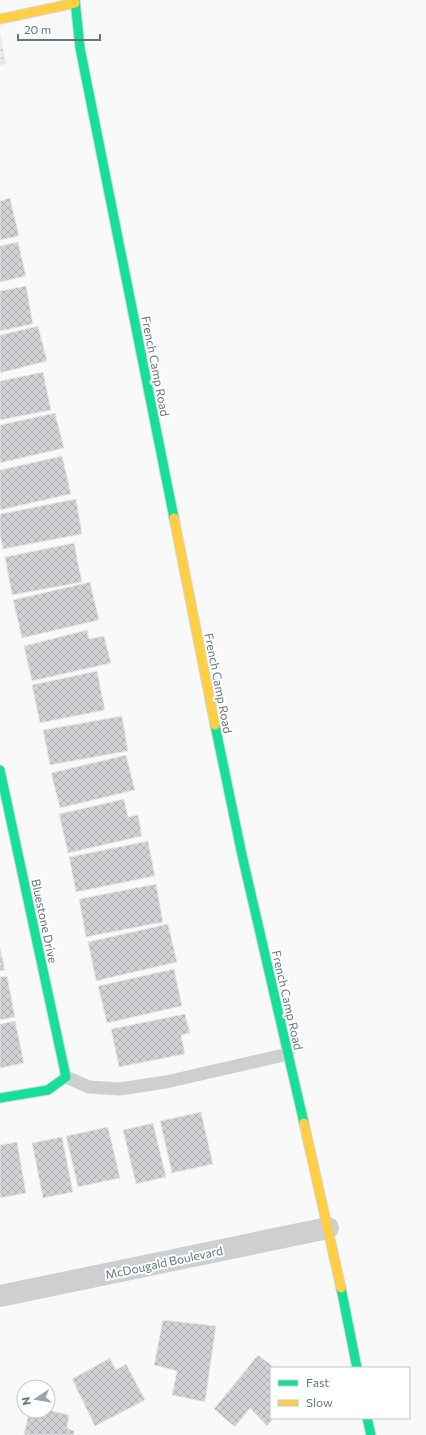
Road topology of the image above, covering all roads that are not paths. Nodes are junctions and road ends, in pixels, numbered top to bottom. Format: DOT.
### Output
graph roads {
  1 [pos="75,2"];
  2 [pos="0,19"];
  3 [pos="0,770"];
  4 [pos="288,1054"];
  5 [pos="66,1077"];
  6 [pos="0,1098"];
  7 [pos="328,1228"];
  8 [pos="0,1296"];
  9 [pos="357,1367"];
  10 [pos="367,1419"];
  11 [pos="371,1435"];
  1 -- 2 [label="street"];
  1 -- 4 [label="street, French Camp Road"];
  3 -- 5 [label="street, Bluestone Drive"];
  4 -- 5 [label="lane"];
  4 -- 7 [label="street, French Camp Road"];
  5 -- 6 [label="street"];
  7 -- 8 [label="street, McDougald Boulevard"];
  7 -- 9 [label="street, French Camp Road"];
  10 -- 11 [label="street"];
}
